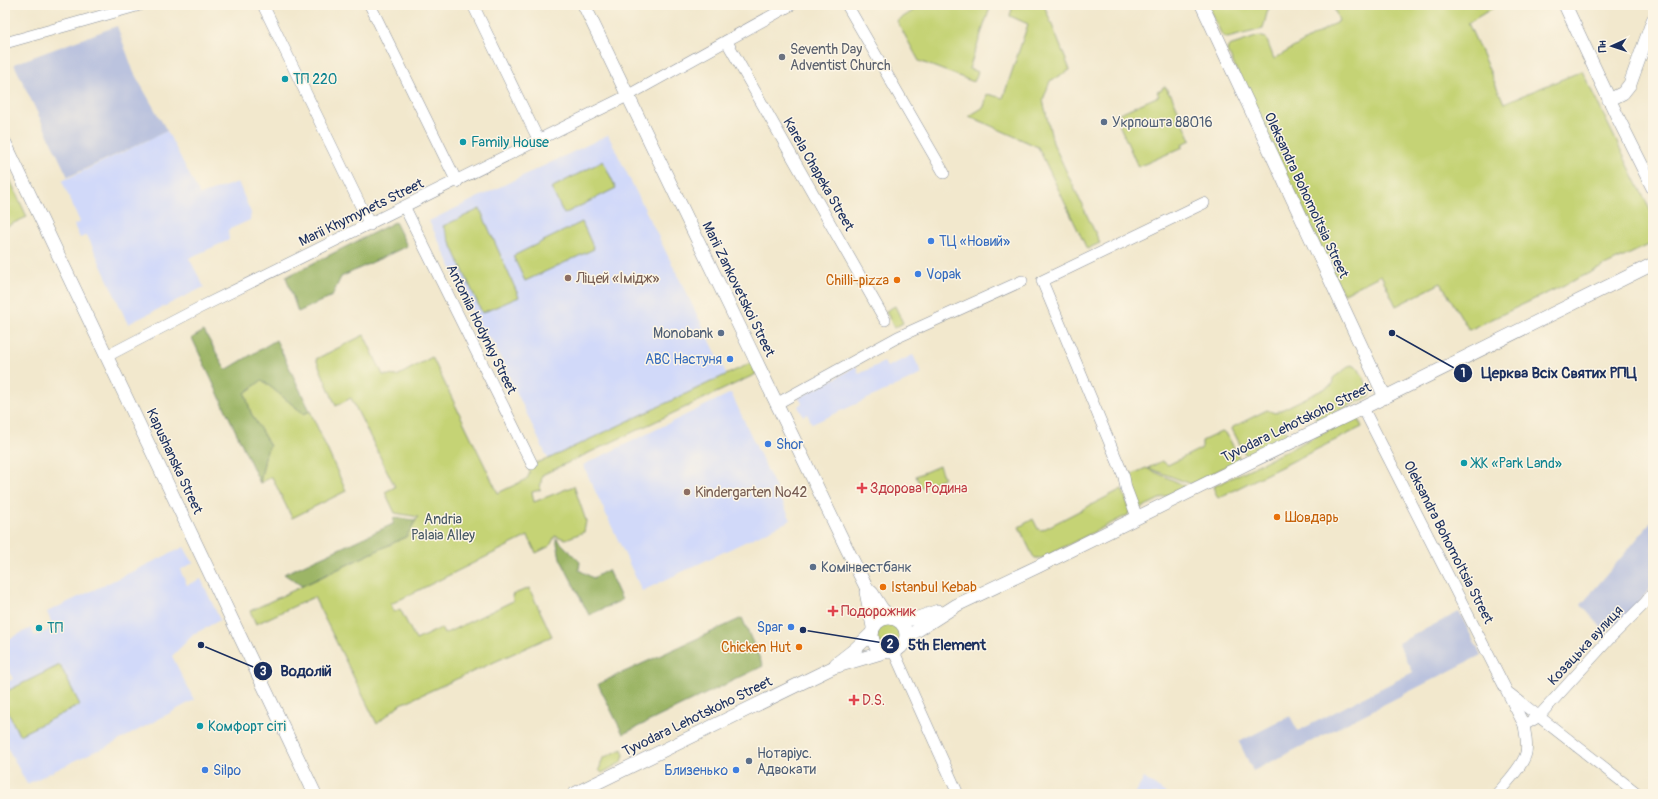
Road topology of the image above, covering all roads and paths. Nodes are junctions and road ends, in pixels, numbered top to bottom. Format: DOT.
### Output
graph roads {
  1 [pos="140,5"];
  2 [pos="263,5"];
  3 [pos="370,5"];
  4 [pos="473,5"];
  5 [pos="584,5"];
  6 [pos="791,5"];
  7 [pos="847,5"];
  8 [pos="1202,5"];
  9 [pos="1565,5"];
  10 [pos="1653,20"];
  11 [pos="727,42"];
  12 [pos="5,44"];
  13 [pos="628,96"];
  14 [pos="1609,100"];
  15 [pos="539,141"];
  16 [pos="5,143"];
  17 [pos="944,173"];
  18 [pos="457,182"];
  19 [pos="1653,188"];
  20 [pos="1204,203"];
  21 [pos="405,208"];
  22 [pos="370,225"];
  23 [pos="1653,264"];
  24 [pos="1022,281"];
  25 [pos="885,320"];
  26 [pos="107,356"];
  27 [pos="1385,397"];
  28 [pos="776,404"];
  29 [pos="1364,408"];
  30 [pos="532,464"];
  31 [pos="1137,517"];
  32 [pos="866,586"];
  33 [pos="1653,593"];
  34 [pos="953,607"];
  35 [pos="895,619"];
  36 [pos="872,630"];
  37 [pos="904,643"];
  38 [pos="889,652"];
  39 [pos="834,667"];
  40 [pos="1506,691"];
  41 [pos="1538,717"];
  42 [pos="1524,724"];
  43 [pos="315,794"];
  44 [pos="574,794"];
  45 [pos="958,794"];
  46 [pos="1497,794"];
  47 [pos="1638,794"];
  1 -- 12 [label="street"];
  2 -- 22 [label="street"];
  3 -- 18 [label="street"];
  4 -- 15 [label="street"];
  5 -- 13 [label="street, Marii Zankovetskoi Street"];
  6 -- 11 [label="street, Marii Khymynets Street"];
  7 -- 17 [label="street"];
  8 -- 27 [label="street, Oleksandra Bohomoltsia Street"];
  9 -- 14 [label="street"];
  10 -- 14 [label="street"];
  11 -- 13 [label="street, Marii Khymynets Street"];
  11 -- 25 [label="street, Karela Chapeka Street"];
  13 -- 15 [label="street, Marii Khymynets Street"];
  13 -- 28 [label="street, Marii Zankovetskoi Street"];
  14 -- 19 [label="street"];
  15 -- 18 [label="street, Marii Khymynets Street"];
  16 -- 26 [label="street, Kapushanska Street"];
  18 -- 21 [label="street, Marii Khymynets Street"];
  20 -- 31 [label="street"];
  21 -- 22 [label="street, Marii Khymynets Street"];
  21 -- 30 [label="street, Antoniia Hodynky Street"];
  22 -- 26 [label="street, Marii Khymynets Street"];
  23 -- 27 [label="street, Tyvodara Lehotskoho Street"];
  24 -- 28 [label="street"];
  26 -- 43 [label="street, Kapushanska Street"];
  27 -- 29 [label="street, Tyvodara Lehotskoho Street"];
  28 -- 32 [label="street, Marii Zankovetskoi Street"];
  29 -- 31 [label="street, Tyvodara Lehotskoho Street"];
  29 -- 40 [label="street, Oleksandra Bohomoltsia Street"];
  31 -- 34 [label="street, Tyvodara Lehotskoho Street"];
  32 -- 35 [label="street, Marii Zankovetskoi Street"];
  32 -- 36 [label="street, Marii Zankovetskoi Street"];
  33 -- 41 [label="street, Козацька вулиця"];
  34 -- 35 [label="street, Tyvodara Lehotskoho Street"];
  34 -- 37 [label="street, Tyvodara Lehotskoho Street"];
  35 -- 36 [label="street"];
  35 -- 37 [label="street"];
  36 -- 38 [label="street"];
  36 -- 39 [label="street, Tyvodara Lehotskoho Street"];
  37 -- 38 [label="street"];
  38 -- 39 [label="street, Tyvodara Lehotskoho Street"];
  38 -- 45 [label="street"];
  39 -- 44 [label="street, Tyvodara Lehotskoho Street"];
  40 -- 41 [label="street"];
  40 -- 42 [label="street, Oleksandra Bohomoltsia Street"];
  41 -- 42 [label="street"];
  41 -- 47 [label="street"];
  42 -- 46 [label="street"];
}
